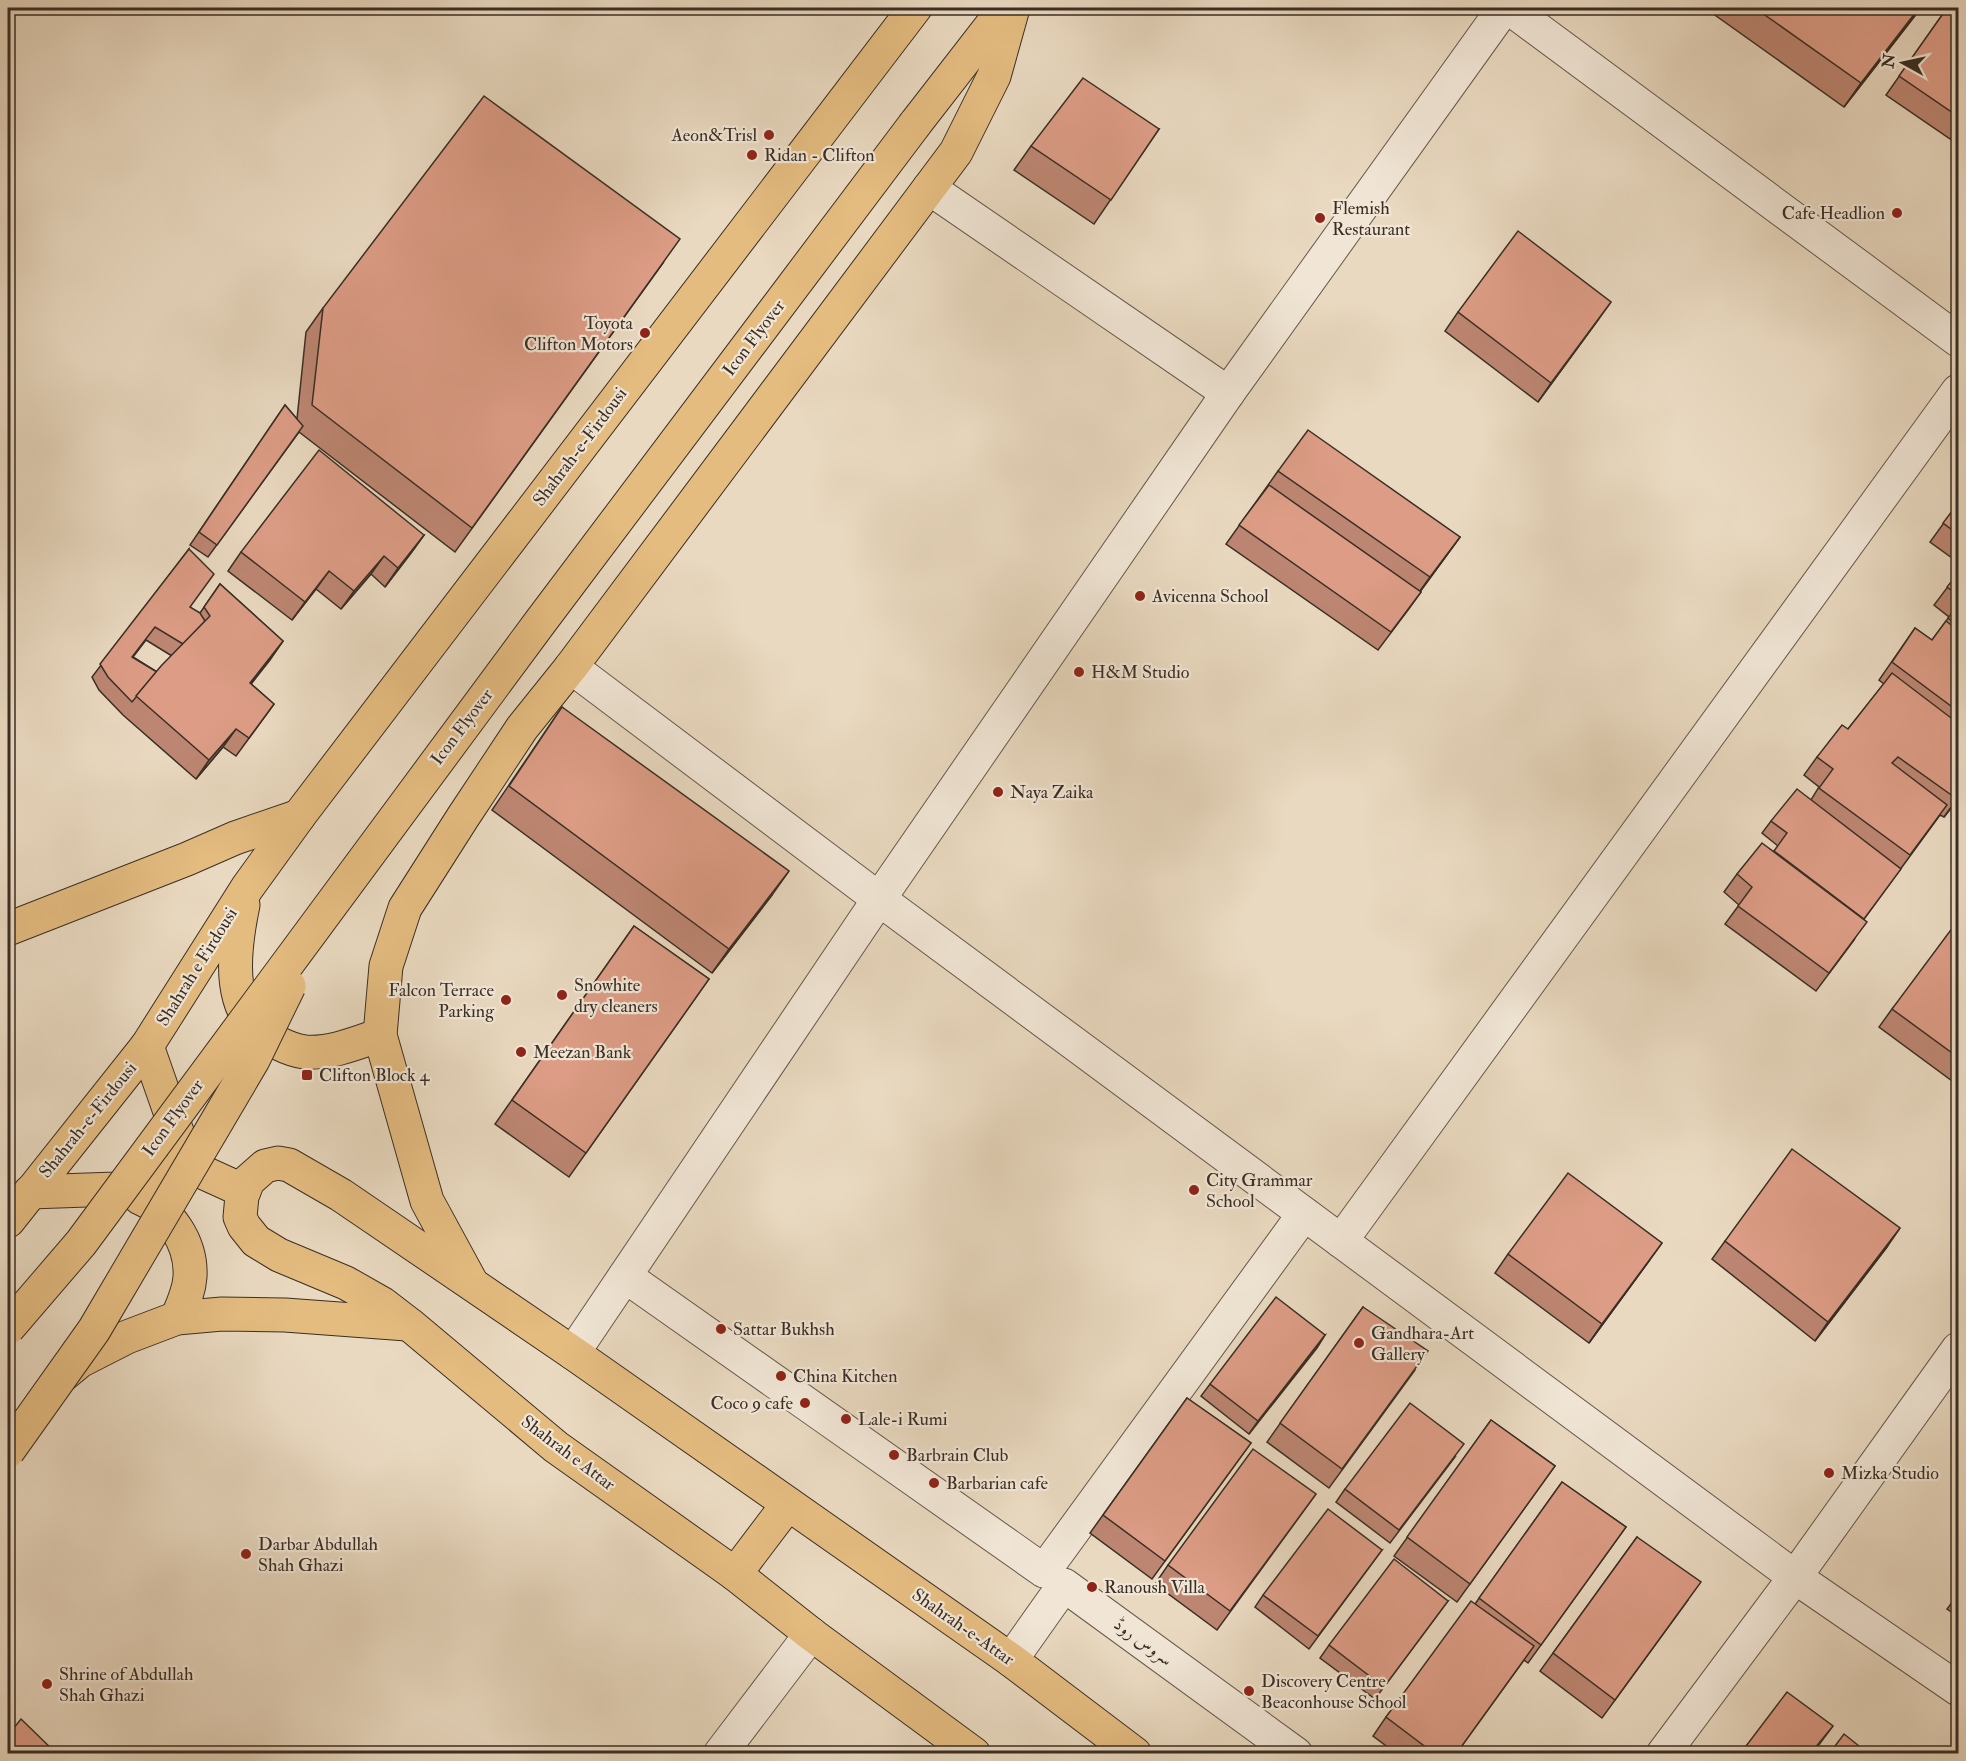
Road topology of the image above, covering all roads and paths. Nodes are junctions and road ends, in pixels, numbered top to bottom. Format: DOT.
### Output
graph roads {
  1 [pos="915,8"];
  2 [pos="1005,8"];
  3 [pos="1013,8"];
  4 [pos="1504,8"];
  5 [pos="1509,8"];
  6 [pos="929,188"];
  7 [pos="1959,340"];
  8 [pos="1959,391"];
  9 [pos="1228,393"];
  10 [pos="571,667"];
  11 [pos="299,816"];
  12 [pos="247,888"];
  13 [pos="879,899"];
  14 [pos="327,909"];
  15 [pos="8,929"];
  16 [pos="380,1035"];
  17 [pos="147,1046"];
  18 [pos="189,1166"];
  19 [pos="116,1189"];
  20 [pos="244,1191"];
  21 [pos="30,1192"];
  22 [pos="1304,1214"];
  23 [pos="8,1221"];
  24 [pos="1341,1241"];
  25 [pos="625,1276"];
  26 [pos="472,1285"];
  27 [pos="177,1318"];
  28 [pos="409,1324"];
  29 [pos="8,1328"];
  30 [pos="1959,1349"];
  31 [pos="573,1353"];
  32 [pos="8,1433"];
  33 [pos="8,1451"];
  34 [pos="788,1504"];
  35 [pos="735,1574"];
  36 [pos="1795,1577"];
  37 [pos="1054,1578"];
  38 [pos="811,1634"];
  39 [pos="1011,1660"];
  40 [pos="1959,1689"];
  41 [pos="720,1754"];
  42 [pos="974,1754"];
  43 [pos="1135,1754"];
  44 [pos="1296,1754"];
  45 [pos="1663,1754"];
  1 -- 11 [label="main road, Shahrah-e-Firdousi"];
  2 -- 14 [label="main road, Icon Flyover, bridge"];
  3 -- 6 [label="main road"];
  4 -- 9 [label="street"];
  5 -- 7 [label="street"];
  6 -- 9 [label="street"];
  6 -- 10 [label="main road"];
  8 -- 24 [label="street"];
  9 -- 13 [label="street"];
  10 -- 13 [label="street"];
  10 -- 16 [label="main road"];
  11 -- 12 [label="main road, Shahrah-e-Firdousi"];
  11 -- 15 [label="main road"];
  12 -- 16 [label="main road"];
  12 -- 17 [label="main road, Shahrah e Firdousi"];
  13 -- 22 [label="street"];
  13 -- 25 [label="street"];
  14 -- 29 [label="main road, Icon Flyover, bridge"];
  14 -- 33 [label="main road, bridge"];
  16 -- 26 [label="main road"];
  17 -- 18 [label="main road"];
  17 -- 21 [label="main road, Shahrah-e-Firdousi"];
  18 -- 19 [label="main road"];
  18 -- 20 [label="main road"];
  19 -- 21 [label="main road"];
  19 -- 27 [label="main road"];
  20 -- 26 [label="main road"];
  20 -- 28 [label="main road, Shahrah e Attar"];
  21 -- 23 [label="main road, Shahrah-e-Firdousi"];
  22 -- 24 [label="street"];
  22 -- 37 [label="street"];
  24 -- 36 [label="street"];
  25 -- 31 [label="street"];
  25 -- 37 [label="street, سروس روڈ"];
  26 -- 31 [label="main road"];
  27 -- 28 [label="main road"];
  27 -- 32 [label="main road"];
  28 -- 35 [label="main road, Shahrah e Attar"];
  30 -- 36 [label="street"];
  31 -- 34 [label="main road"];
  34 -- 35 [label="main road"];
  34 -- 39 [label="main road, Shahrah-e-Attar"];
  35 -- 38 [label="main road"];
  36 -- 40 [label="street"];
  36 -- 45 [label="street"];
  37 -- 39 [label="street"];
  37 -- 44 [label="street, سروس روڈ"];
  38 -- 41 [label="street"];
  38 -- 42 [label="main road"];
  39 -- 43 [label="main road, Shahrah-e-Attar"];
}
